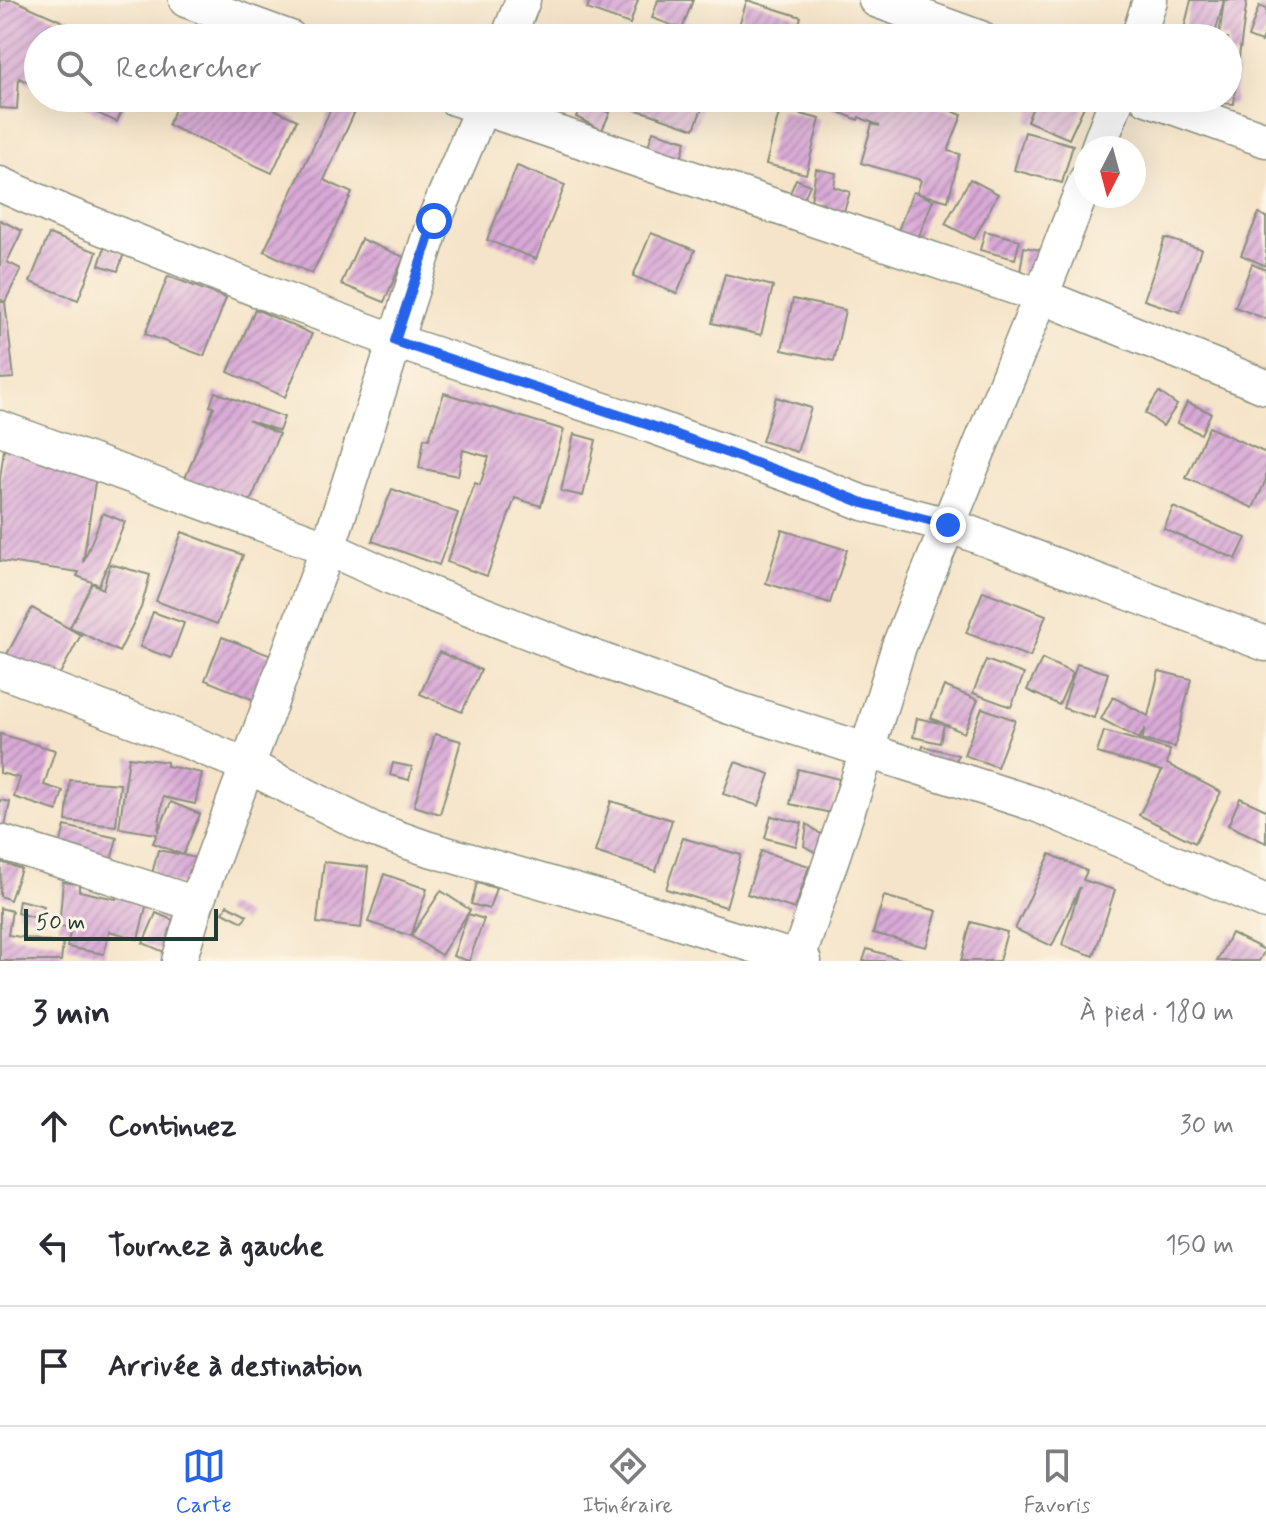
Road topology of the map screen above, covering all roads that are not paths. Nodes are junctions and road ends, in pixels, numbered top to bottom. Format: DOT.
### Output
graph roads {
  1 [pos="186,0"];
  2 [pos="523,0"];
  3 [pos="876,0"];
  4 [pos="1150,0"];
  5 [pos="252,24"];
  6 [pos="514,24"];
  7 [pos="942,24"];
  8 [pos="1142,24"];
  9 [pos="470,112"];
  10 [pos="506,112"];
  11 [pos="1112,112"];
  12 [pos="1187,112"];
  13 [pos="1103,136"];
  14 [pos="1266,140"];
  15 [pos="0,184"];
  16 [pos="1075,208"];
  17 [pos="1041,296"];
  18 [pos="395,341"];
  19 [pos="1266,387"];
  20 [pos="0,428"];
  21 [pos="948,525"];
  22 [pos="328,548"];
  23 [pos="1266,644"];
  24 [pos="0,670"];
  25 [pos="867,750"];
  26 [pos="248,766"];
  27 [pos="0,842"];
  28 [pos="1266,902"];
  29 [pos="196,904"];
  30 [pos="801,960"];
  31 [pos="179,961"];
  1 -- 5 [label="street"];
  2 -- 6 [label="street"];
  3 -- 7 [label="street"];
  4 -- 8 [label="street"];
  9 -- 18 [label="street"];
  10 -- 17 [label="street"];
  11 -- 13 [label="street"];
  12 -- 14 [label="street"];
  15 -- 18 [label="street"];
  16 -- 17 [label="street"];
  17 -- 19 [label="street"];
  17 -- 21 [label="street"];
  18 -- 21 [label="street"];
  18 -- 22 [label="street"];
  20 -- 22 [label="street"];
  21 -- 23 [label="street"];
  21 -- 25 [label="street"];
  22 -- 25 [label="street"];
  22 -- 26 [label="street"];
  24 -- 26 [label="street"];
  25 -- 28 [label="street"];
  25 -- 30 [label="street"];
  26 -- 29 [label="street"];
  26 -- 30 [label="street"];
  27 -- 29 [label="street"];
  29 -- 31 [label="street"];
}
